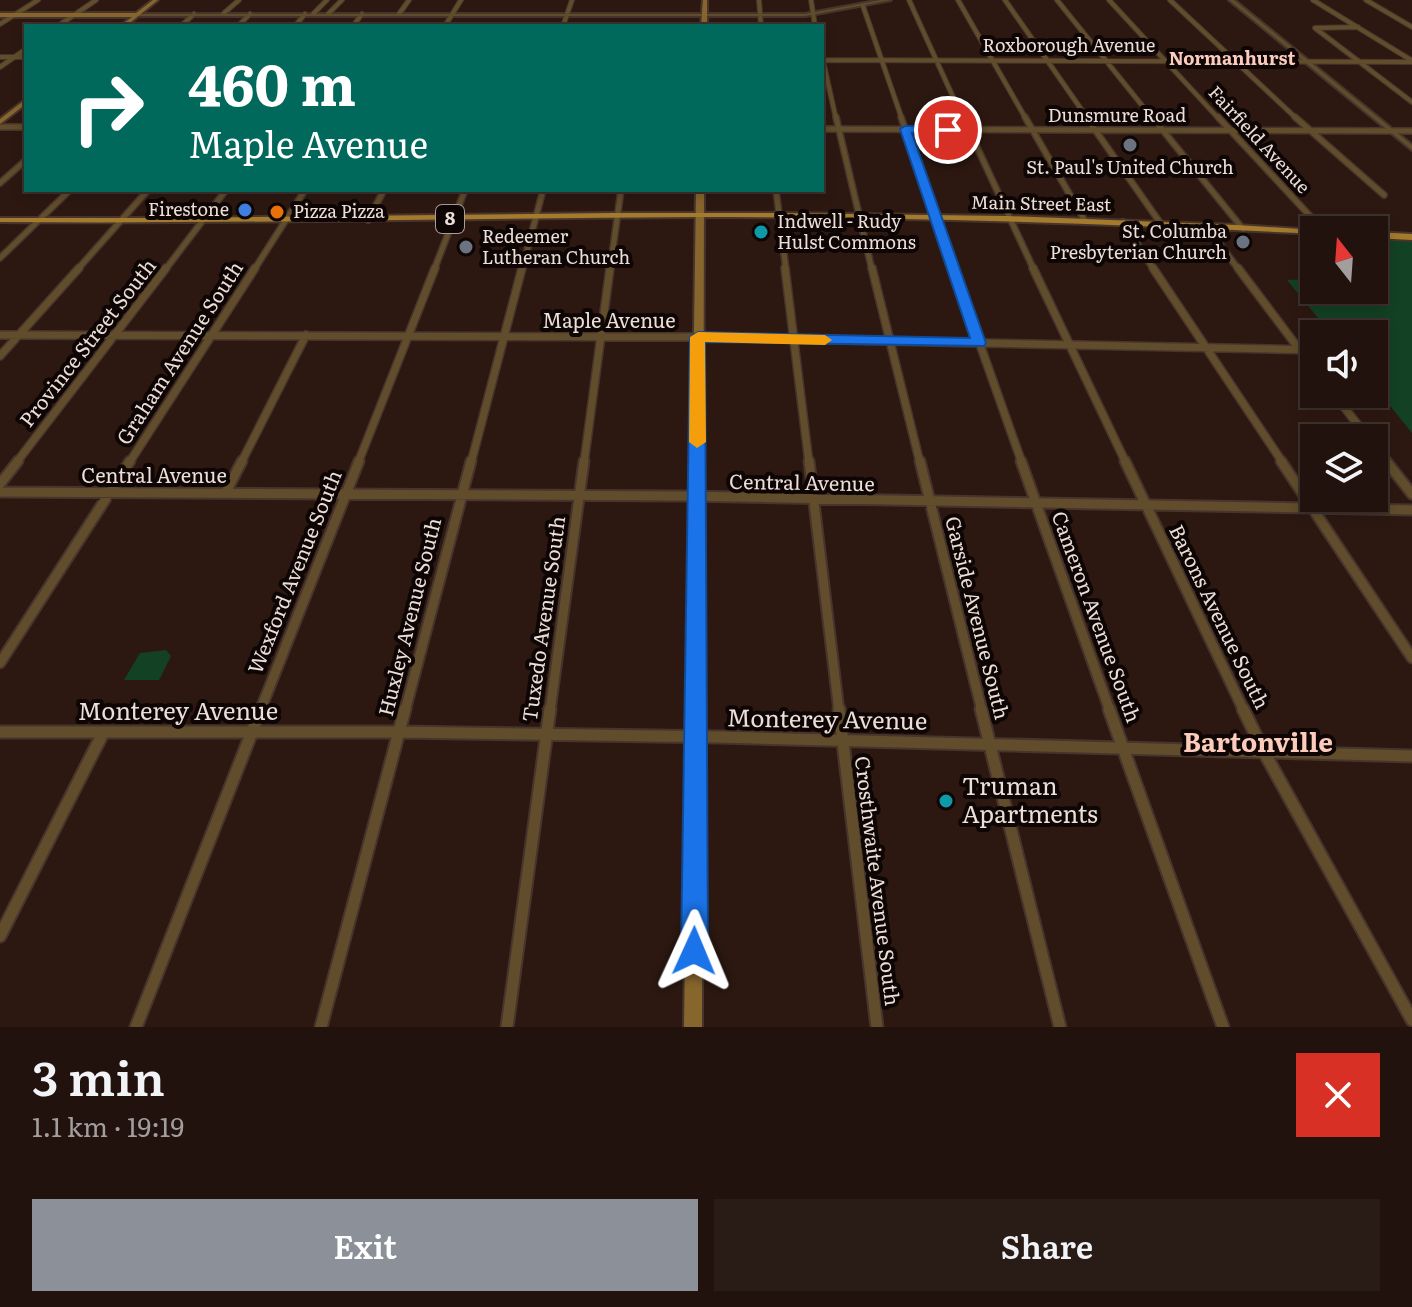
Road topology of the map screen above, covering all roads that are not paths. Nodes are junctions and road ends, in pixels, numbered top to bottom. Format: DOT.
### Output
graph roads {
  1 [pos="38,0"];
  2 [pos="96,0"];
  3 [pos="156,0"];
  4 [pos="239,0"];
  5 [pos="327,0"];
  6 [pos="342,0"];
  7 [pos="409,0"];
  8 [pos="461,0"];
  9 [pos="572,0"];
  10 [pos="705,0"];
  11 [pos="759,0"];
  12 [pos="811,0"];
  13 [pos="889,0"];
  14 [pos="909,0"];
  15 [pos="958,0"];
  16 [pos="1005,0"];
  17 [pos="1057,0"];
  18 [pos="1109,0"];
  19 [pos="1170,0"];
  20 [pos="1231,0"];
  21 [pos="1313,0"];
  22 [pos="1366,0"];
  23 [pos="862,3"];
  24 [pos="194,14"];
  25 [pos="223,14"];
  26 [pos="250,14"];
  27 [pos="305,14"];
  28 [pos="313,14"];
  29 [pos="328,14"];
  30 [pos="362,14"];
  31 [pos="399,14"];
  32 [pos="452,14"];
  33 [pos="0,15"];
  34 [pos="14,15"];
  35 [pos="73,15"];
  36 [pos="137,15"];
  37 [pos="567,15"];
  38 [pos="704,15"];
  39 [pos="759,15"];
  40 [pos="813,15"];
  41 [pos="0,24"];
  42 [pos="61,24"];
  43 [pos="126,24"];
  44 [pos="183,24"];
  45 [pos="240,24"];
  46 [pos="297,24"];
  47 [pos="354,24"];
  48 [pos="446,24"];
  49 [pos="564,24"];
  50 [pos="704,24"];
  51 [pos="761,24"];
  52 [pos="815,24"];
  53 [pos="1358,27"];
  54 [pos="1412,27"];
  55 [pos="24,50"];
  56 [pos="0,57"];
  57 [pos="14,57"];
  58 [pos="24,57"];
  59 [pos="824,58"];
  60 [pos="881,60"];
  61 [pos="937,60"];
  62 [pos="993,60"];
  63 [pos="1047,60"];
  64 [pos="1106,60"];
  65 [pos="1165,60"];
  66 [pos="1304,60"];
  67 [pos="1235,61"];
  68 [pos="1358,61"];
  69 [pos="1412,61"];
  70 [pos="0,67"];
  71 [pos="824,67"];
  72 [pos="1412,102"];
  73 [pos="24,103"];
  74 [pos="0,124"];
  75 [pos="24,127"];
  76 [pos="824,129"];
  77 [pos="838,129"];
  78 [pos="905,129"];
  79 [pos="969,130"];
  80 [pos="1032,130"];
  81 [pos="1096,130"];
  82 [pos="1163,130"];
  83 [pos="1230,130"];
  84 [pos="1309,130"];
  85 [pos="1390,131"];
  86 [pos="1412,131"];
  87 [pos="1412,148"];
  88 [pos="24,162"];
  89 [pos="0,183"];
  90 [pos="68,192"];
  91 [pos="146,192"];
  92 [pos="224,192"];
  93 [pos="304,192"];
  94 [pos="383,192"];
  95 [pos="464,192"];
  96 [pos="542,192"];
  97 [pos="621,192"];
  98 [pos="700,192"];
  99 [pos="776,192"];
  100 [pos="1384,195"];
  101 [pos="699,215"];
  102 [pos="779,215"];
  103 [pos="616,216"];
  104 [pos="1310,216"];
  105 [pos="535,217"];
  106 [pos="860,217"];
  107 [pos="452,219"];
  108 [pos="936,219"];
  109 [pos="0,220"];
  110 [pos="368,220"];
  111 [pos="1010,220"];
  112 [pos="38,221"];
  113 [pos="121,221"];
  114 [pos="202,221"];
  115 [pos="284,221"];
  116 [pos="1085,221"];
  117 [pos="1123,222"];
  118 [pos="1161,224"];
  119 [pos="1207,227"];
  120 [pos="1243,229"];
  121 [pos="1300,231"];
  122 [pos="1388,236"];
  123 [pos="1412,237"];
  124 [pos="0,258"];
  125 [pos="211,334"];
  126 [pos="0,335"];
  127 [pos="18,335"];
  128 [pos="114,335"];
  129 [pos="306,335"];
  130 [pos="408,336"];
  131 [pos="503,336"];
  132 [pos="600,336"];
  133 [pos="698,337"];
  134 [pos="793,339"];
  135 [pos="890,341"];
  136 [pos="979,343"];
  137 [pos="1069,344"];
  138 [pos="1206,347"];
  139 [pos="1299,349"];
  140 [pos="0,356"];
  141 [pos="1345,408"];
  142 [pos="1357,424"];
  143 [pos="1388,464"];
  144 [pos="0,484"];
  145 [pos="1300,489"];
  146 [pos="0,492"];
  147 [pos="226,492"];
  148 [pos="109,493"];
  149 [pos="345,494"];
  150 [pos="1412,494"];
  151 [pos="460,495"];
  152 [pos="579,495"];
  153 [pos="697,496"];
  154 [pos="814,499"];
  155 [pos="930,502"];
  156 [pos="1037,503"];
  157 [pos="1146,507"];
  158 [pos="1300,510"];
  159 [pos="1388,510"];
  160 [pos="1412,510"];
  161 [pos="1315,512"];
  162 [pos="1412,658"];
  163 [pos="0,663"];
  164 [pos="251,731"];
  165 [pos="0,732"];
  166 [pos="399,732"];
  167 [pos="103,733"];
  168 [pos="546,735"];
  169 [pos="695,736"];
  170 [pos="841,739"];
  171 [pos="990,744"];
  172 [pos="1124,748"];
  173 [pos="1264,752"];
  174 [pos="1412,756"];
  175 [pos="0,936"];
  176 [pos="1412,1020"];
  177 [pos="136,1027"];
  178 [pos="321,1027"];
  179 [pos="507,1027"];
  180 [pos="693,1027"];
  181 [pos="877,1027"];
  182 [pos="1060,1027"];
  183 [pos="1223,1027"];
  1 -- 34 [label="street"];
  2 -- 35 [label="street"];
  3 -- 36 [label="main road"];
  4 -- 25 [label="street"];
  5 -- 28 [label="street"];
  6 -- 29 [label="street"];
  7 -- 31 [label="street"];
  8 -- 32 [label="street"];
  9 -- 37 [label="street"];
  10 -- 38 [label="main road"];
  11 -- 39 [label="street"];
  12 -- 40 [label="street"];
  13 -- 23 [label="street"];
  14 -- 61 [label="street, Barons Avenue South"];
  15 -- 62 [label="street"];
  16 -- 63 [label="street"];
  17 -- 64 [label="street"];
  18 -- 65 [label="street, Fairfield Avenue"];
  19 -- 67 [label="street"];
  20 -- 66 [label="street"];
  21 -- 53 [label="street"];
  22 -- 54 [label="street"];
  23 -- 40 [label="street"];
  23 -- 60 [label="street, Cameron Avenue South"];
  24 -- 25 [label="street"];
  24 -- 36 [label="street"];
  24 -- 44 [label="street"];
  25 -- 26 [label="street"];
  26 -- 27 [label="street"];
  26 -- 45 [label="street"];
  27 -- 28 [label="street"];
  27 -- 46 [label="street"];
  28 -- 29 [label="street"];
  29 -- 30 [label="street"];
  30 -- 31 [label="street"];
  30 -- 47 [label="street"];
  31 -- 32 [label="street"];
  32 -- 37 [label="street"];
  32 -- 48 [label="street"];
  33 -- 34 [label="main road"];
  34 -- 35 [label="main road"];
  34 -- 41 [label="street"];
  35 -- 36 [label="main road"];
  35 -- 42 [label="street"];
  36 -- 43 [label="main road"];
  37 -- 38 [label="street"];
  37 -- 49 [label="street"];
  38 -- 39 [label="street"];
  38 -- 50 [label="main road"];
  39 -- 40 [label="street"];
  39 -- 51 [label="street"];
  40 -- 52 [label="street"];
  53 -- 68 [label="street"];
  53 -- 69 [label="street"];
  55 -- 57 [label="street"];
  56 -- 57 [label="street"];
  57 -- 58 [label="street"];
  57 -- 70 [label="street"];
  59 -- 60 [label="street, Roxborough Avenue"];
  60 -- 61 [label="street, Roxborough Avenue"];
  60 -- 78 [label="street, Cameron Avenue South"];
  61 -- 62 [label="street, Roxborough Avenue"];
  61 -- 79 [label="street, Barons Avenue South"];
  62 -- 63 [label="street, Roxborough Avenue"];
  62 -- 80 [label="street"];
  63 -- 64 [label="street, Roxborough Avenue"];
  63 -- 81 [label="street"];
  64 -- 65 [label="street, Roxborough Avenue"];
  64 -- 82 [label="street"];
  65 -- 67 [label="street, Roxborough Avenue"];
  65 -- 83 [label="street, Fairfield Avenue"];
  66 -- 67 [label="street, Roxborough Avenue"];
  66 -- 68 [label="street, Roxborough Avenue"];
  66 -- 85 [label="street"];
  67 -- 84 [label="street"];
  68 -- 69 [label="street, Roxborough Avenue"];
  68 -- 72 [label="street"];
  71 -- 77 [label="street, Garside Avenue South"];
  73 -- 74 [label="main road"];
  74 -- 75 [label="street"];
  76 -- 77 [label="street, Dunsmure Road"];
  77 -- 78 [label="street, Dunsmure Road"];
  77 -- 106 [label="street, Garside Avenue South"];
  78 -- 79 [label="street, Dunsmure Road"];
  78 -- 108 [label="street, Cameron Avenue South"];
  79 -- 80 [label="street, Dunsmure Road"];
  79 -- 111 [label="street, Barons Avenue South"];
  80 -- 81 [label="street, Dunsmure Road"];
  80 -- 116 [label="street"];
  81 -- 82 [label="street, Dunsmure Road"];
  81 -- 118 [label="street"];
  82 -- 83 [label="street, Dunsmure Road"];
  82 -- 120 [label="street"];
  83 -- 84 [label="street, Dunsmure Road"];
  83 -- 104 [label="street, Fairfield Avenue"];
  84 -- 85 [label="street, Dunsmure Road"];
  84 -- 100 [label="street"];
  85 -- 86 [label="street, Dunsmure Road"];
  85 -- 87 [label="street"];
  88 -- 89 [label="street"];
  90 -- 112 [label="street"];
  91 -- 113 [label="street"];
  92 -- 114 [label="street, Province Street South"];
  93 -- 115 [label="street, Graham Avenue South"];
  94 -- 110 [label="street"];
  95 -- 107 [label="street, Wexford Avenue South"];
  96 -- 105 [label="street, Huxley Avenue South"];
  97 -- 103 [label="street, Tuxedo Avenue South"];
  98 -- 101 [label="main road"];
  99 -- 102 [label="street, Crosthwaite Avenue South"];
  101 -- 102 [label="main road, Main Street East / 8"];
  101 -- 103 [label="main road, Main Street East / 8"];
  101 -- 133 [label="main road"];
  102 -- 106 [label="main road, Main Street East / 8"];
  102 -- 134 [label="street, Crosthwaite Avenue South"];
  103 -- 105 [label="main road, Main Street East / 8"];
  103 -- 132 [label="street, Tuxedo Avenue South"];
  105 -- 107 [label="main road, Main Street East / 8"];
  105 -- 131 [label="street, Huxley Avenue South"];
  106 -- 108 [label="main road, Main Street East / 8"];
  106 -- 135 [label="street, Garside Avenue South"];
  107 -- 110 [label="main road, Main Street East / 8"];
  107 -- 130 [label="street, Wexford Avenue South"];
  108 -- 111 [label="main road, Main Street East / 8"];
  108 -- 136 [label="street, Cameron Avenue South"];
  109 -- 112 [label="main road, Main Street East / 8"];
  110 -- 115 [label="main road, Main Street East / 8"];
  111 -- 116 [label="main road, Main Street East / 8"];
  111 -- 137 [label="street, Barons Avenue South"];
  112 -- 113 [label="main road, Main Street East / 8"];
  112 -- 124 [label="street"];
  113 -- 114 [label="main road, Main Street East / 8"];
  113 -- 127 [label="street"];
  114 -- 115 [label="main road, Main Street East / 8"];
  114 -- 128 [label="street, Province Street South"];
  115 -- 125 [label="street, Graham Avenue South"];
  116 -- 117 [label="main road, Main Street East / 8"];
  117 -- 118 [label="main road, Main Street East / 8"];
  117 -- 138 [label="street"];
  118 -- 119 [label="main road, Main Street East / 8"];
  119 -- 120 [label="main road, Main Street East / 8"];
  119 -- 139 [label="street"];
  120 -- 121 [label="main road, Main Street East / 8"];
  122 -- 123 [label="main road"];
  125 -- 128 [label="street, Maple Avenue"];
  125 -- 129 [label="street, Maple Avenue"];
  125 -- 148 [label="street, Graham Avenue South"];
  126 -- 127 [label="street, Maple Avenue"];
  127 -- 128 [label="street, Maple Avenue"];
  127 -- 140 [label="street"];
  128 -- 144 [label="street, Province Street South"];
  129 -- 130 [label="street, Maple Avenue"];
  129 -- 147 [label="street"];
  130 -- 131 [label="street, Maple Avenue"];
  130 -- 149 [label="street, Wexford Avenue South"];
  131 -- 132 [label="street, Maple Avenue"];
  131 -- 151 [label="street, Huxley Avenue South"];
  132 -- 133 [label="street, Maple Avenue"];
  132 -- 152 [label="street, Tuxedo Avenue South"];
  133 -- 134 [label="street, Maple Avenue"];
  133 -- 153 [label="main road"];
  134 -- 135 [label="street, Maple Avenue"];
  134 -- 154 [label="street, Crosthwaite Avenue South"];
  135 -- 136 [label="street, Maple Avenue"];
  135 -- 155 [label="street, Garside Avenue South"];
  136 -- 137 [label="street, Maple Avenue"];
  136 -- 156 [label="street, Cameron Avenue South"];
  137 -- 138 [label="street, Maple Avenue"];
  137 -- 157 [label="street, Barons Avenue South"];
  138 -- 139 [label="street, Maple Avenue"];
  138 -- 145 [label="street"];
  141 -- 142 [label="street"];
  143 -- 150 [label="street"];
  146 -- 148 [label="street, Central Avenue"];
  147 -- 148 [label="street, Central Avenue"];
  147 -- 149 [label="street, Central Avenue"];
  148 -- 163 [label="street, Graham Avenue South"];
  149 -- 151 [label="street, Central Avenue"];
  149 -- 164 [label="street, Wexford Avenue South"];
  151 -- 152 [label="street, Central Avenue"];
  151 -- 166 [label="street, Huxley Avenue South"];
  152 -- 153 [label="street, Central Avenue"];
  152 -- 168 [label="street, Tuxedo Avenue South"];
  153 -- 154 [label="street, Central Avenue"];
  153 -- 169 [label="main road"];
  154 -- 155 [label="street, Central Avenue"];
  154 -- 170 [label="street, Crosthwaite Avenue South"];
  155 -- 156 [label="street, Central Avenue"];
  155 -- 171 [label="street, Garside Avenue South"];
  156 -- 157 [label="street, Central Avenue"];
  156 -- 172 [label="street, Cameron Avenue South"];
  157 -- 158 [label="street, Central Avenue"];
  157 -- 173 [label="street, Barons Avenue South"];
  159 -- 160 [label="street, Central Avenue"];
  161 -- 162 [label="street"];
  164 -- 166 [label="street, Monterey Avenue"];
  164 -- 167 [label="street, Monterey Avenue"];
  164 -- 177 [label="street, Wexford Avenue South"];
  165 -- 167 [label="street, Monterey Avenue"];
  166 -- 168 [label="street, Monterey Avenue"];
  166 -- 178 [label="street, Huxley Avenue South"];
  167 -- 175 [label="street"];
  168 -- 169 [label="street, Monterey Avenue"];
  168 -- 179 [label="street, Tuxedo Avenue South"];
  169 -- 170 [label="street, Monterey Avenue"];
  169 -- 180 [label="main road"];
  170 -- 171 [label="street, Monterey Avenue"];
  170 -- 181 [label="street, Crosthwaite Avenue South"];
  171 -- 172 [label="street, Monterey Avenue"];
  171 -- 182 [label="street, Garside Avenue South"];
  172 -- 173 [label="street, Monterey Avenue"];
  172 -- 183 [label="street, Cameron Avenue South"];
  173 -- 174 [label="street, Monterey Avenue"];
  173 -- 176 [label="street, Barons Avenue South"];
}
